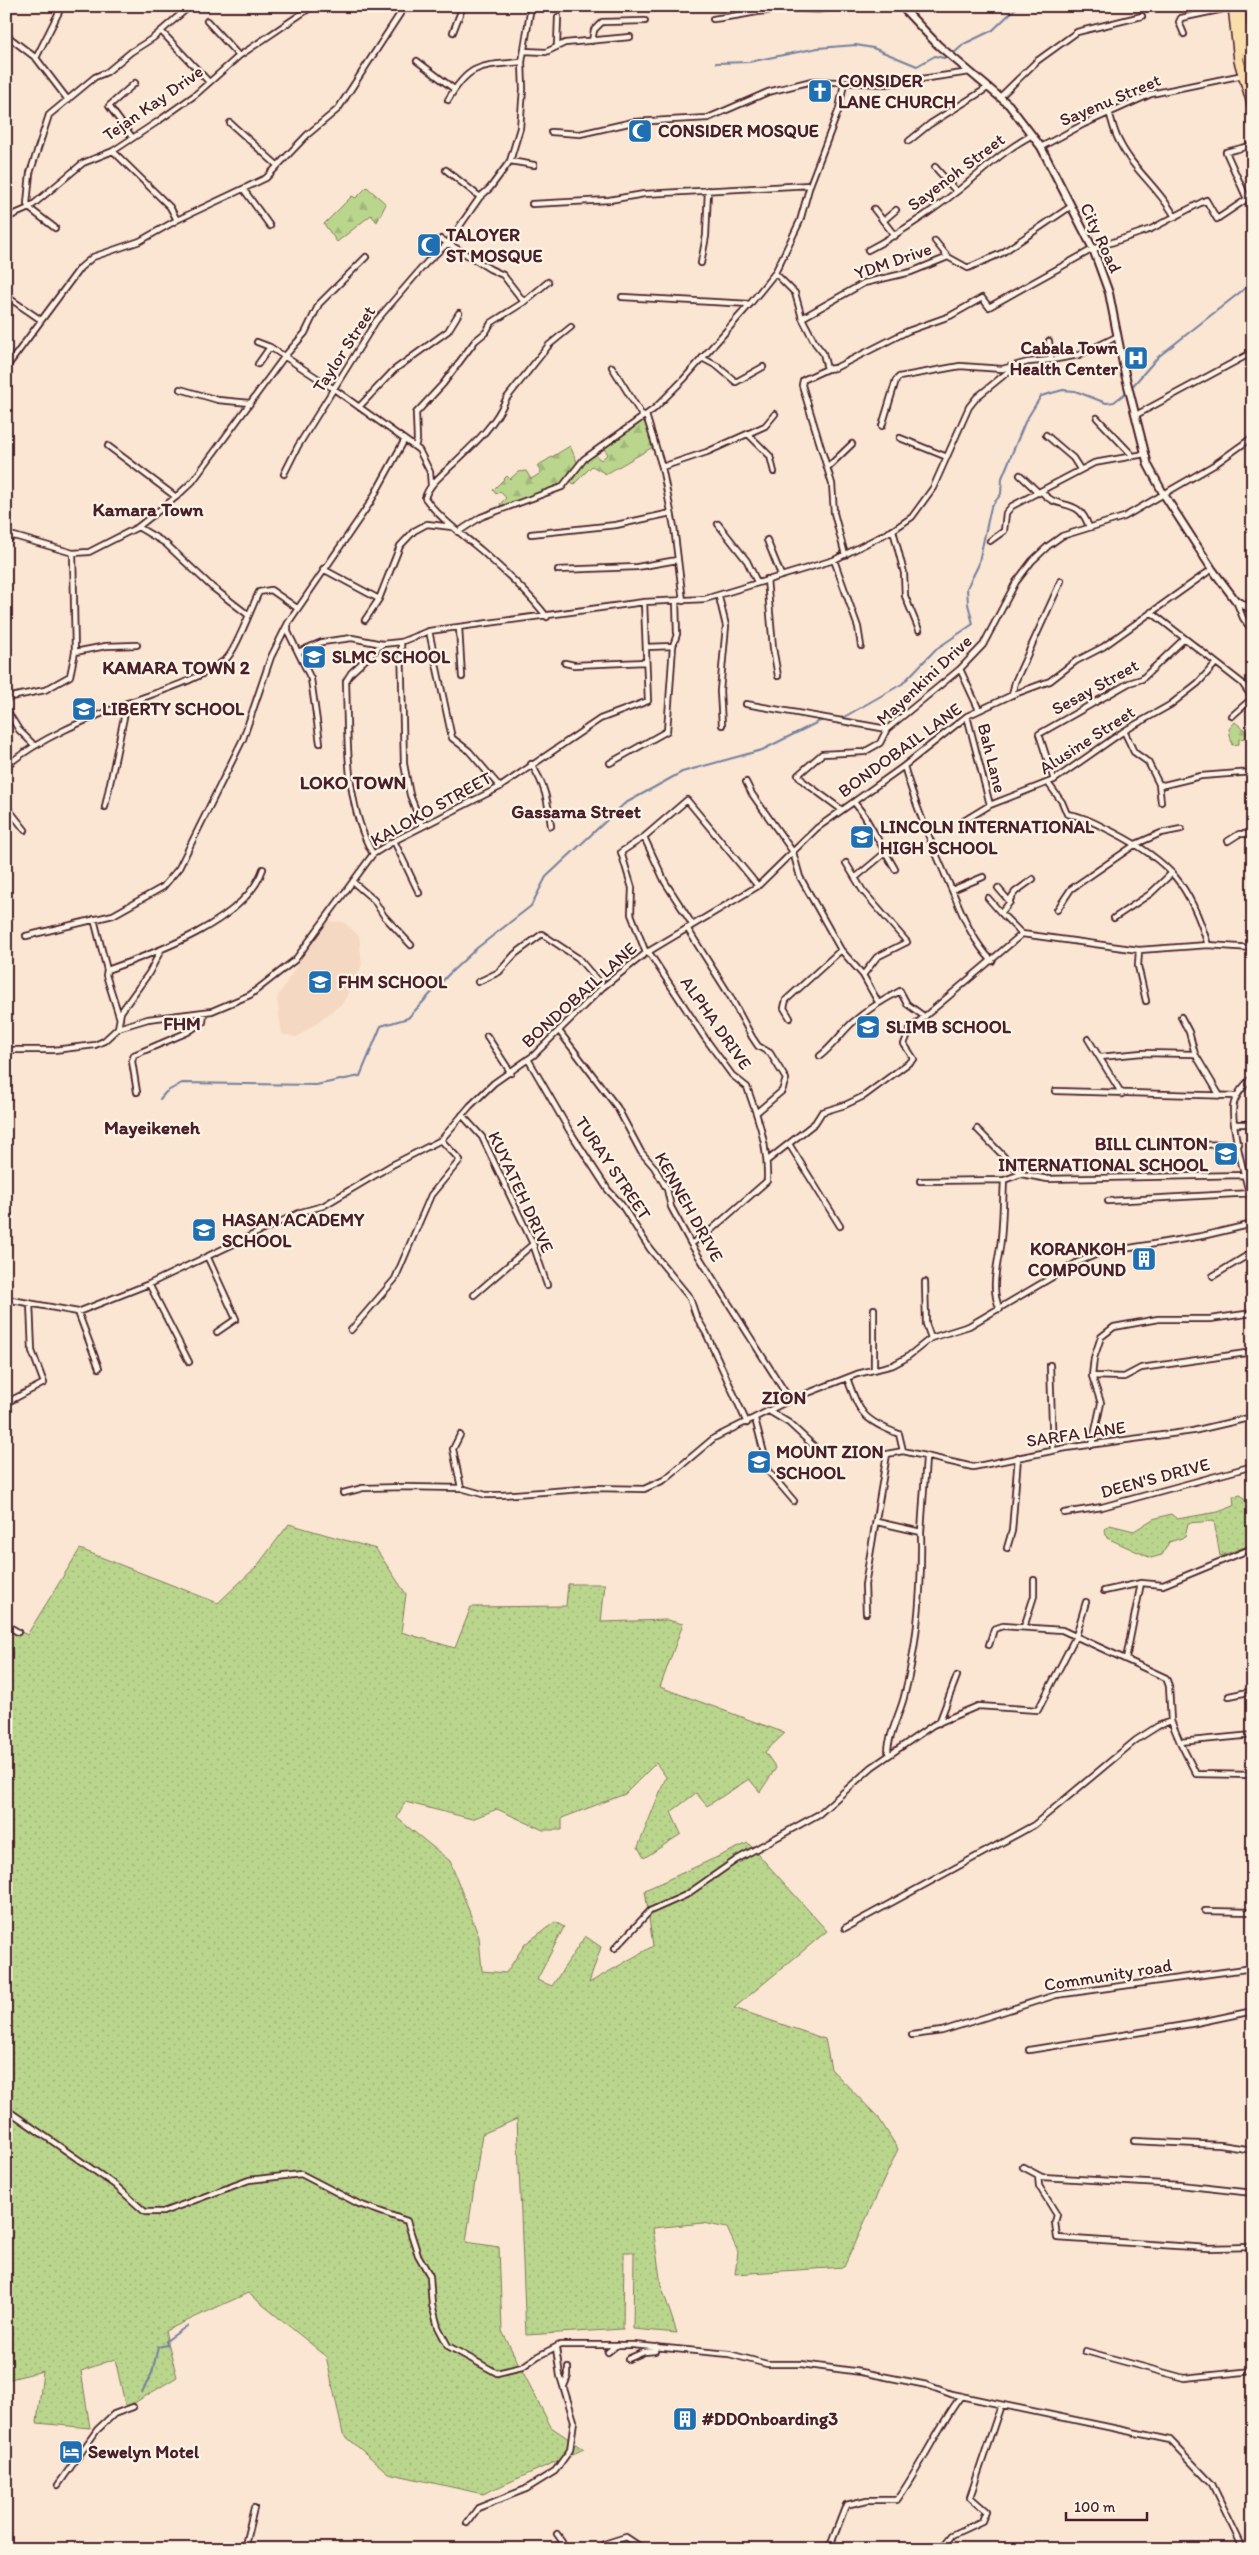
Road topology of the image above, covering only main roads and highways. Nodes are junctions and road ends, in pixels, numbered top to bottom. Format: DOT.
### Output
graph roads {
  1 [pos="901,6"];
  2 [pos="1233,6"];
  3 [pos="1240,6"];
  4 [pos="1249,75"];
  5 [pos="1253,107"];
  6 [pos="1253,610"];
  1 -- 6 [label="main road, City Road"];
  2 -- 4 [label="highway"];
  3 -- 4 [label="highway"];
  4 -- 5 [label="highway"];
}
